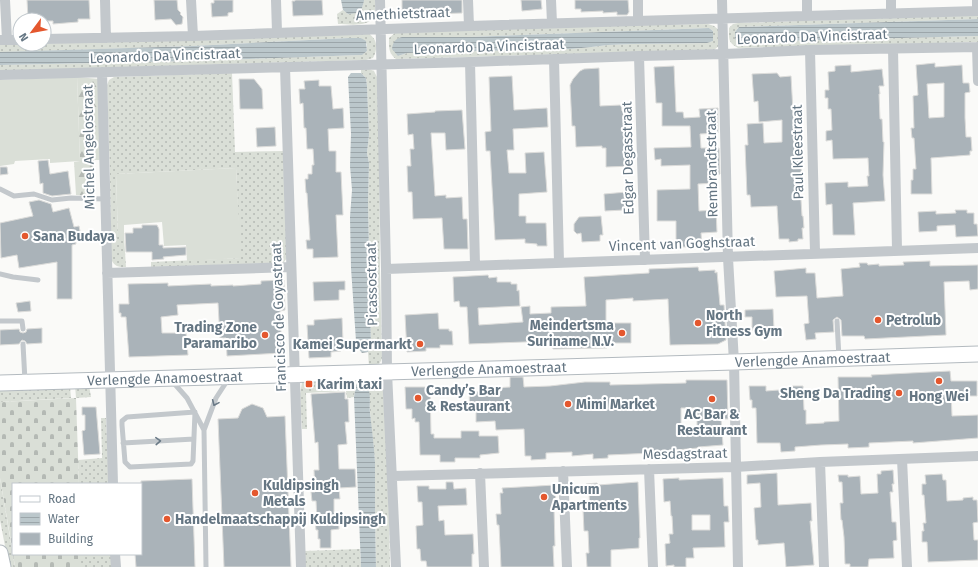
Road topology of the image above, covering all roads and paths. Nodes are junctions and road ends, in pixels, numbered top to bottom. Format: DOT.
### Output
graph roads {
  1 [pos="5,0"];
  2 [pos="105,0"];
  3 [pos="191,0"];
  4 [pos="276,0"];
  5 [pos="380,0"];
  6 [pos="468,0"];
  7 [pos="551,0"];
  8 [pos="638,0"];
  9 [pos="722,0"];
  10 [pos="806,0"];
  11 [pos="891,0"];
  12 [pos="977,0"];
  13 [pos="978,11"];
  14 [pos="891,14"];
  15 [pos="807,16"];
  16 [pos="723,19"];
  17 [pos="638,21"];
  18 [pos="552,23"];
  19 [pos="469,26"];
  20 [pos="381,29"];
  21 [pos="277,32"];
  22 [pos="193,36"];
  23 [pos="106,38"];
  24 [pos="52,39"];
  25 [pos="4,40"];
  26 [pos="978,47"];
  27 [pos="893,49"];
  28 [pos="810,50"];
  29 [pos="724,54"];
  30 [pos="639,56"];
  31 [pos="554,59"];
  32 [pos="470,62"];
  33 [pos="381,64"];
  34 [pos="285,67"];
  35 [pos="102,72"];
  36 [pos="0,75"];
  37 [pos="978,81"];
  38 [pos="0,189"];
  39 [pos="105,199"];
  40 [pos="978,248"];
  41 [pos="897,250"];
  42 [pos="815,253"];
  43 [pos="728,258"];
  44 [pos="645,260"];
  45 [pos="559,262"];
  46 [pos="475,265"];
  47 [pos="292,267"];
  48 [pos="386,269"];
  49 [pos="106,273"];
  50 [pos="0,274"];
  51 [pos="38,280"];
  52 [pos="0,321"];
  53 [pos="837,321"];
  54 [pos="23,329"];
  55 [pos="23,344"];
  56 [pos="978,354"];
  57 [pos="839,359"];
  58 [pos="734,362"];
  59 [pos="387,372"];
  60 [pos="295,375"];
  61 [pos="230,377"];
  62 [pos="171,379"];
  63 [pos="111,380"];
  64 [pos="25,382"];
  65 [pos="0,383"];
  66 [pos="195,412"];
  67 [pos="204,430"];
  68 [pos="194,439"];
  69 [pos="123,443"];
  70 [pos="978,456"];
  71 [pos="902,459"];
  72 [pos="820,462"];
  73 [pos="735,467"];
  74 [pos="649,469"];
  75 [pos="563,471"];
  76 [pos="480,473"];
  77 [pos="392,476"];
  78 [pos="113,483"];
  79 [pos="0,552"];
  80 [pos="115,555"];
  81 [pos="3,567"];
  82 [pos="116,567"];
  83 [pos="206,567"];
  84 [pos="301,567"];
  85 [pos="396,567"];
  86 [pos="484,567"];
  87 [pos="567,567"];
  88 [pos="652,567"];
  89 [pos="738,567"];
  90 [pos="824,567"];
  91 [pos="907,567"];
  1 -- 25 [label="street"];
  2 -- 23 [label="street"];
  3 -- 22 [label="street"];
  4 -- 21 [label="street"];
  5 -- 20 [label="street, Picassostraat"];
  6 -- 19 [label="street"];
  7 -- 18 [label="street"];
  8 -- 17 [label="street"];
  9 -- 16 [label="street, Rembrandtstraat"];
  10 -- 15 [label="street"];
  11 -- 14 [label="street"];
  12 -- 13 [label="street"];
  13 -- 14 [label="street, Amethietstraat"];
  14 -- 15 [label="street, Amethietstraat"];
  15 -- 16 [label="street, Amethietstraat"];
  16 -- 17 [label="street, Amethietstraat"];
  16 -- 29 [label="street, Rembrandtstraat"];
  17 -- 18 [label="street, Amethietstraat"];
  18 -- 19 [label="street, Amethietstraat"];
  19 -- 20 [label="street, Amethietstraat"];
  20 -- 21 [label="street, Amethietstraat"];
  20 -- 33 [label="street, Picassostraat"];
  21 -- 22 [label="street, Amethietstraat"];
  22 -- 23 [label="street, Amethietstraat"];
  23 -- 24 [label="street, Amethietstraat"];
  26 -- 27 [label="street, Leonardo Da Vincistraat"];
  26 -- 37 [label="street"];
  27 -- 28 [label="street, Leonardo Da Vincistraat"];
  27 -- 41 [label="street"];
  28 -- 29 [label="street, Leonardo Da Vincistraat"];
  28 -- 42 [label="street, Paul Kleestraat"];
  29 -- 30 [label="street, Leonardo Da Vincistraat"];
  29 -- 43 [label="street, Rembrandtstraat"];
  30 -- 31 [label="street, Leonardo Da Vincistraat"];
  30 -- 44 [label="street, Edgar Degasstraat"];
  31 -- 32 [label="street, Leonardo Da Vincistraat"];
  31 -- 45 [label="street"];
  32 -- 33 [label="street, Leonardo Da Vincistraat"];
  32 -- 46 [label="street"];
  33 -- 34 [label="street, Leonardo Da Vincistraat"];
  33 -- 48 [label="street, Picassostraat"];
  34 -- 35 [label="street, Leonardo Da Vincistraat"];
  34 -- 47 [label="street, Francisco de Goyastraat"];
  35 -- 36 [label="street, Leonardo Da Vincistraat"];
  35 -- 39 [label="street, Michel Angelostraat"];
  38 -- 39 [label="lane"];
  39 -- 49 [label="street, Michel Angelostraat"];
  40 -- 41 [label="street, Vincent van Goghstraat"];
  41 -- 42 [label="street, Vincent van Goghstraat"];
  42 -- 43 [label="street, Vincent van Goghstraat"];
  43 -- 44 [label="street, Vincent van Goghstraat"];
  43 -- 58 [label="street, Rembrandtstraat"];
  44 -- 45 [label="street, Vincent van Goghstraat"];
  45 -- 46 [label="street, Vincent van Goghstraat"];
  46 -- 48 [label="street, Vincent van Goghstraat"];
  47 -- 49 [label="street"];
  47 -- 60 [label="street, Francisco de Goyastraat"];
  48 -- 59 [label="street, Picassostraat"];
  49 -- 63 [label="street, Michel Angelostraat"];
  50 -- 51 [label="lane"];
  52 -- 54 [label="lane"];
  53 -- 57 [label="lane"];
  55 -- 64 [label="lane"];
  56 -- 57 [label="street, Verlengde Anamoestraat"];
  57 -- 58 [label="street, Verlengde Anamoestraat"];
  58 -- 59 [label="street, Verlengde Anamoestraat"];
  58 -- 73 [label="street, Rembrandtstraat"];
  59 -- 60 [label="street, Verlengde Anamoestraat"];
  59 -- 77 [label="street, Picassostraat"];
  60 -- 61 [label="street, Verlengde Anamoestraat"];
  60 -- 84 [label="street, Francisco de Goyastraat"];
  61 -- 62 [label="street, Verlengde Anamoestraat"];
  61 -- 67 [label="lane, one-way"];
  62 -- 63 [label="street, Verlengde Anamoestraat"];
  62 -- 66 [label="lane"];
  63 -- 64 [label="street, Verlengde Anamoestraat"];
  63 -- 78 [label="street, Michel Angelostraat"];
  64 -- 65 [label="street, Verlengde Anamoestraat"];
  66 -- 67 [label="lane"];
  66 -- 68 [label="lane"];
  66 -- 69 [label="lane"];
  67 -- 83 [label="lane"];
  69 -- 68 [label="lane, one-way"];
  68 -- 69 [label="lane"];
  70 -- 71 [label="street, Mesdagstraat"];
  71 -- 72 [label="street, Mesdagstraat"];
  71 -- 91 [label="street"];
  72 -- 73 [label="street, Mesdagstraat"];
  72 -- 90 [label="street"];
  73 -- 74 [label="street, Mesdagstraat"];
  73 -- 89 [label="street, Rembrandtstraat"];
  74 -- 75 [label="street, Mesdagstraat"];
  74 -- 88 [label="street"];
  75 -- 76 [label="street, Mesdagstraat"];
  75 -- 87 [label="street"];
  76 -- 77 [label="street, Mesdagstraat"];
  76 -- 86 [label="street"];
  77 -- 85 [label="street, Picassostraat"];
  79 -- 81 [label="street"];
  80 -- 82 [label="street"];
}
